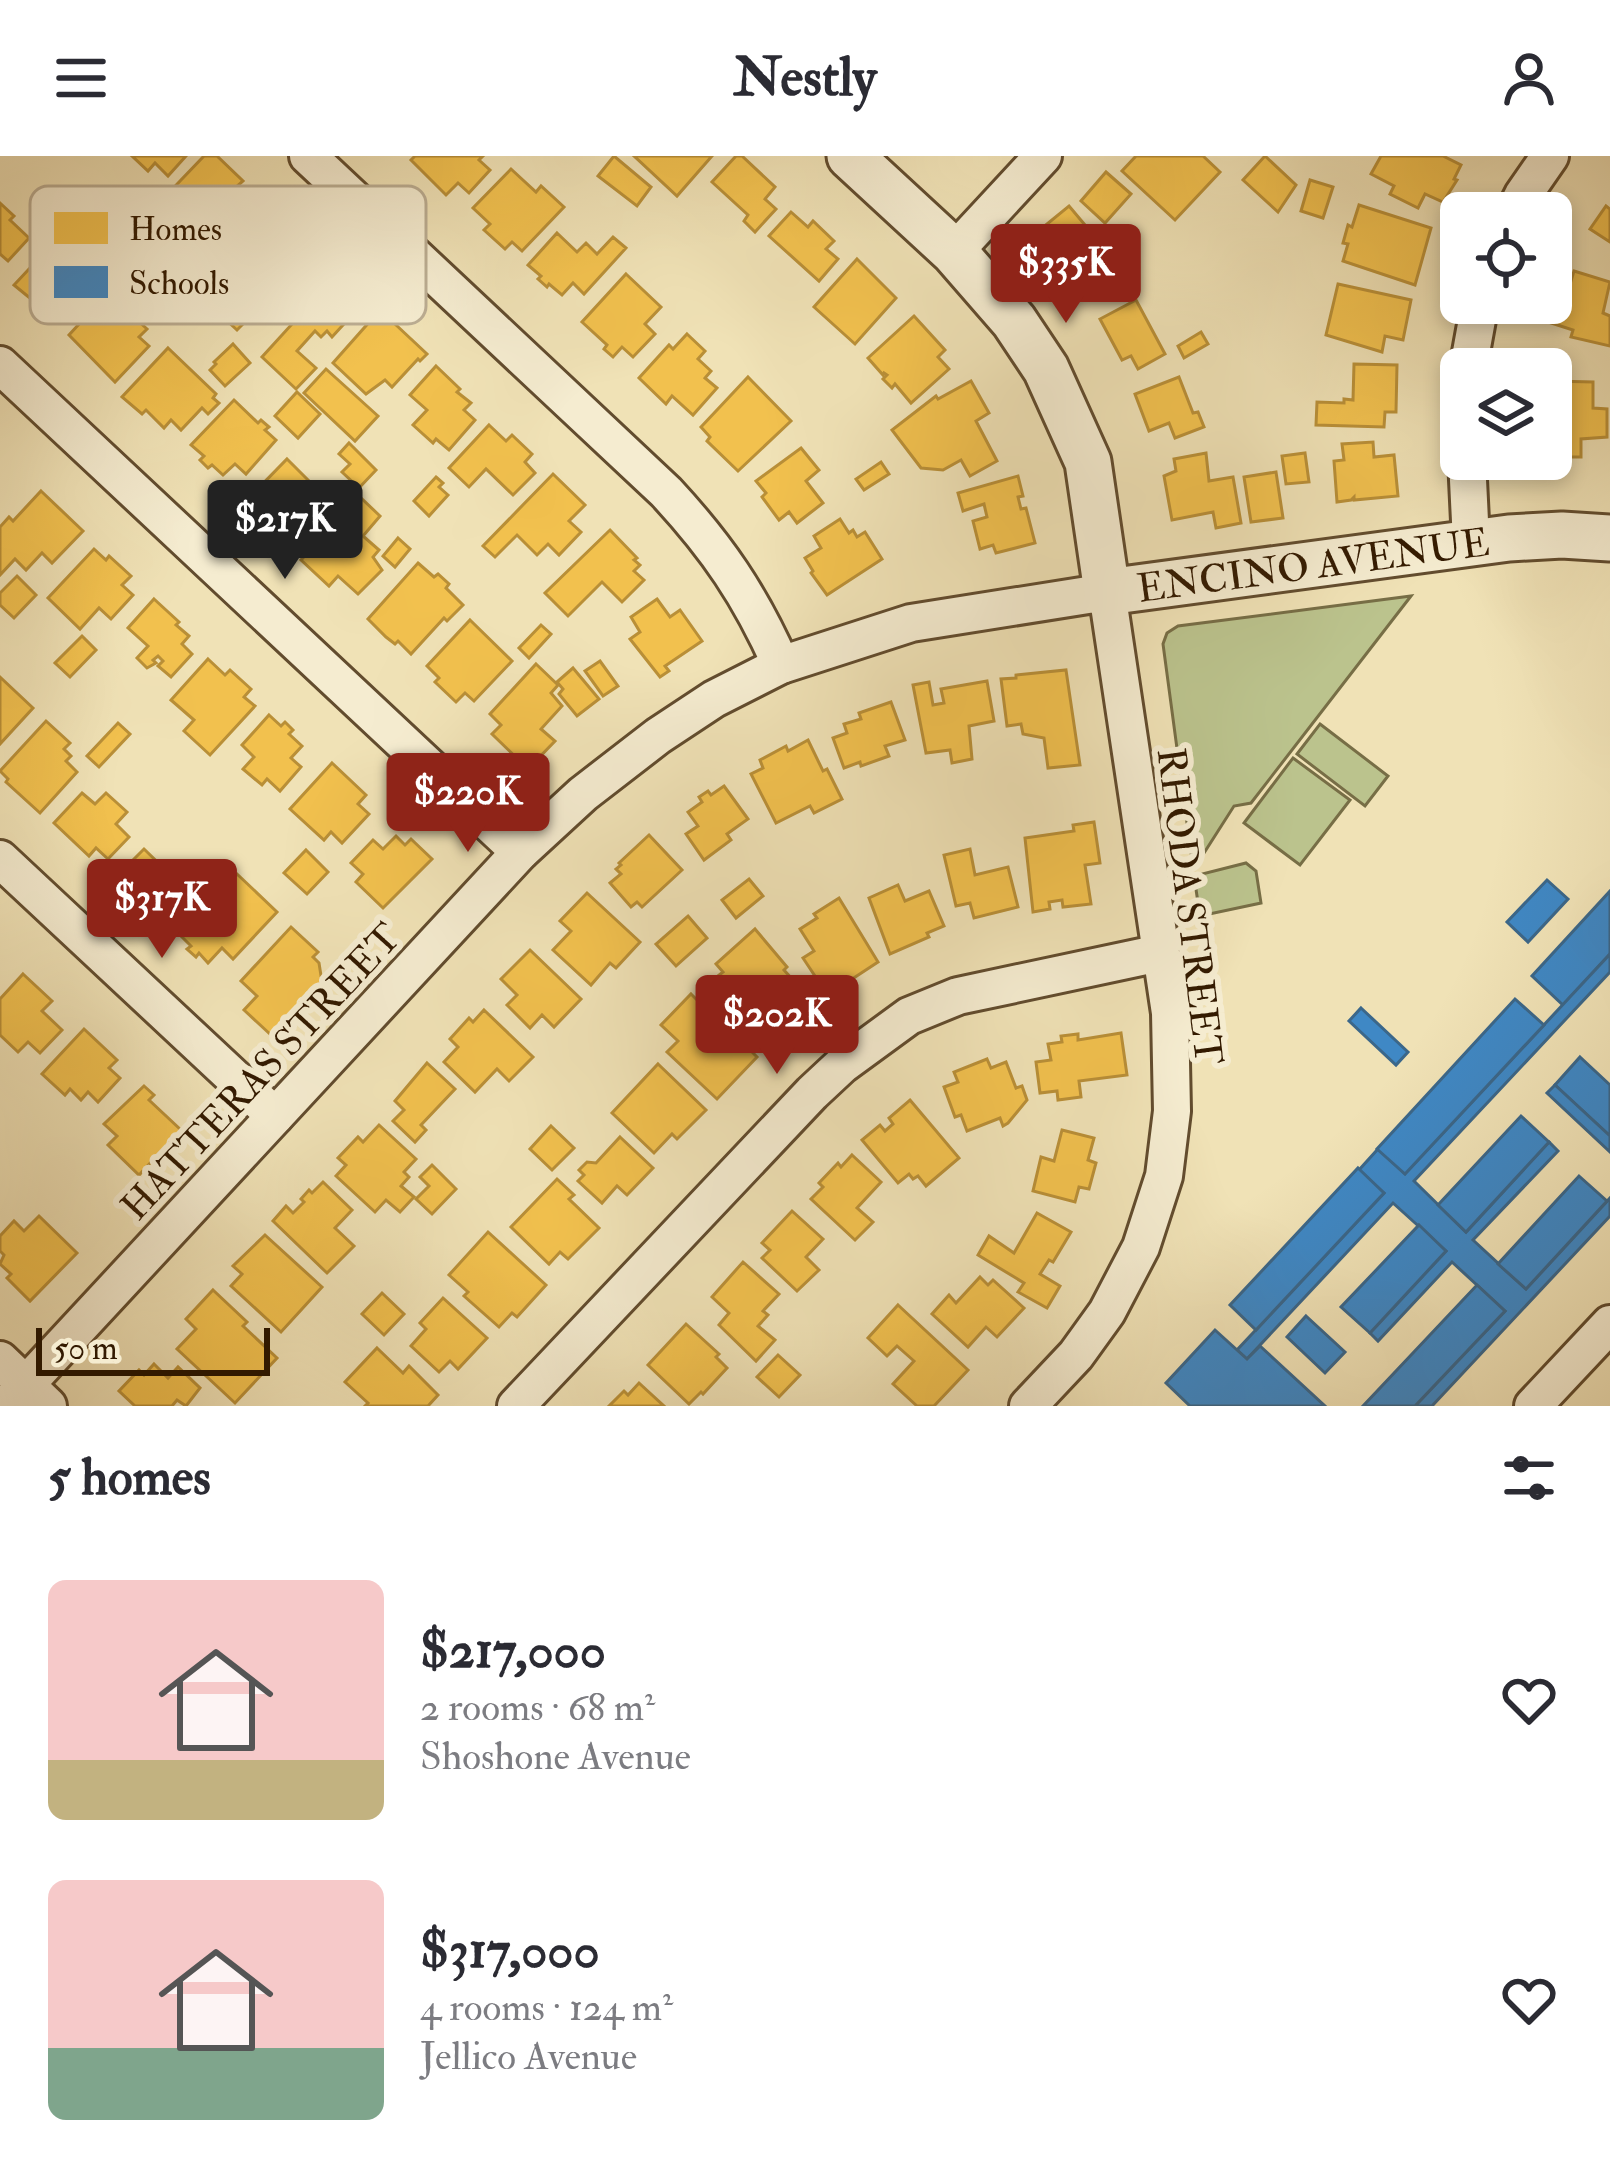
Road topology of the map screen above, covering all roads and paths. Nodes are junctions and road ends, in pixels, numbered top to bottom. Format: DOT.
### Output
graph roads {
  1 [pos="308,156"];
  2 [pos="850,156"];
  3 [pos="1043,156"];
  4 [pos="1550,156"];
  5 [pos="340,186"];
  6 [pos="1525,192"];
  7 [pos="954,252"];
  8 [pos="426,268"];
  9 [pos="0,365"];
  10 [pos="1468,480"];
  11 [pos="1610,538"];
  12 [pos="1471,542"];
  13 [pos="1107,592"];
  14 [pos="781,665"];
  15 [pos="520,852"];
  16 [pos="0,859"];
  17 [pos="1160,952"];
  18 [pos="275,1116"];
  19 [pos="1610,1324"];
  20 [pos="20,1389"];
  21 [pos="516,1406"];
  22 [pos="1028,1406"];
  23 [pos="1533,1406"];
  1 -- 5 [label="street"];
  2 -- 7 [label="street, ENCINO AVENUE"];
  3 -- 7 [label="street"];
  4 -- 6 [label="street"];
  7 -- 13 [label="street, ENCINO AVENUE"];
  8 -- 14 [label="street"];
  9 -- 15 [label="street"];
  10 -- 12 [label="street"];
  11 -- 12 [label="street, ENCINO AVENUE"];
  12 -- 13 [label="street, ENCINO AVENUE"];
  13 -- 14 [label="street, HATTERAS STREET"];
  13 -- 17 [label="street, RHODA STREET"];
  14 -- 15 [label="street, HATTERAS STREET"];
  15 -- 18 [label="street, HATTERAS STREET"];
  16 -- 18 [label="street"];
  17 -- 21 [label="street"];
  17 -- 22 [label="street, RHODA STREET"];
  18 -- 20 [label="street, HATTERAS STREET"];
  19 -- 23 [label="street"];
}
